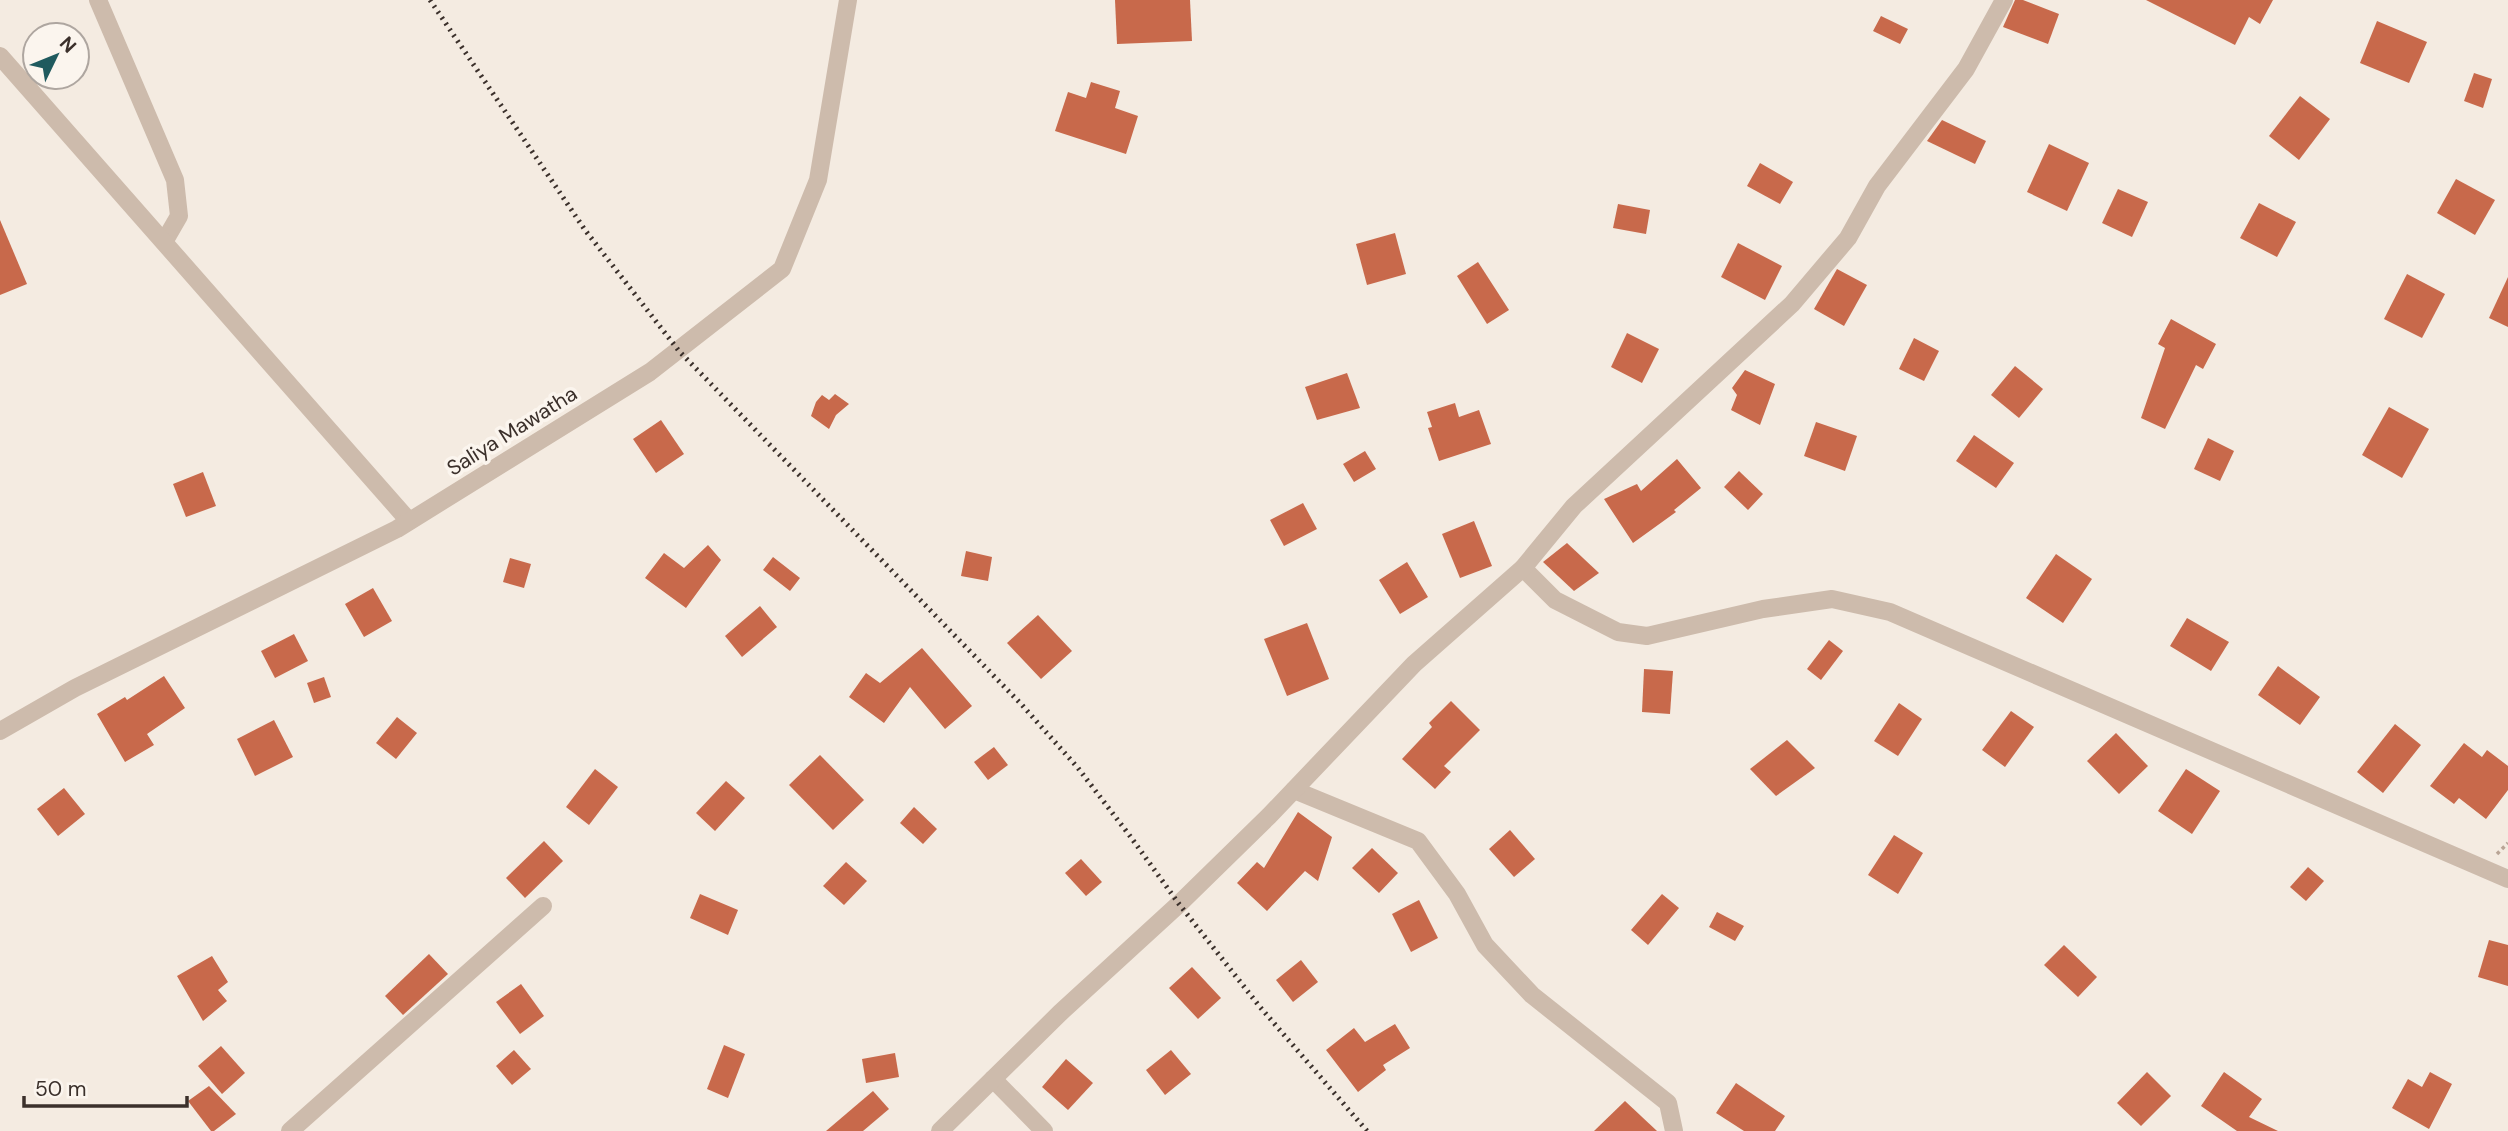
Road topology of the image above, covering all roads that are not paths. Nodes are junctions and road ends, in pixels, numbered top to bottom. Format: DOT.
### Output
graph roads {
  1 [pos="98,0"];
  2 [pos="848,0"];
  3 [pos="2004,0"];
  4 [pos="0,56"];
  5 [pos="164,242"];
  6 [pos="409,521"];
  7 [pos="1523,568"];
  8 [pos="0,731"];
  9 [pos="1294,790"];
  10 [pos="2508,879"];
  11 [pos="543,906"];
  12 [pos="993,1079"];
  13 [pos="289,1131"];
  14 [pos="940,1131"];
  15 [pos="1044,1131"];
  16 [pos="1674,1131"];
  1 -- 5 [label="street"];
  2 -- 6 [label="street, Saliya Mawatha"];
  3 -- 7 [label="street"];
  4 -- 5 [label="street"];
  5 -- 6 [label="street"];
  6 -- 8 [label="street, Saliya Mawatha"];
  7 -- 9 [label="street"];
  7 -- 10 [label="street"];
  9 -- 12 [label="street"];
  9 -- 16 [label="street"];
  11 -- 13 [label="street"];
  12 -- 14 [label="street"];
  12 -- 15 [label="street"];
}
